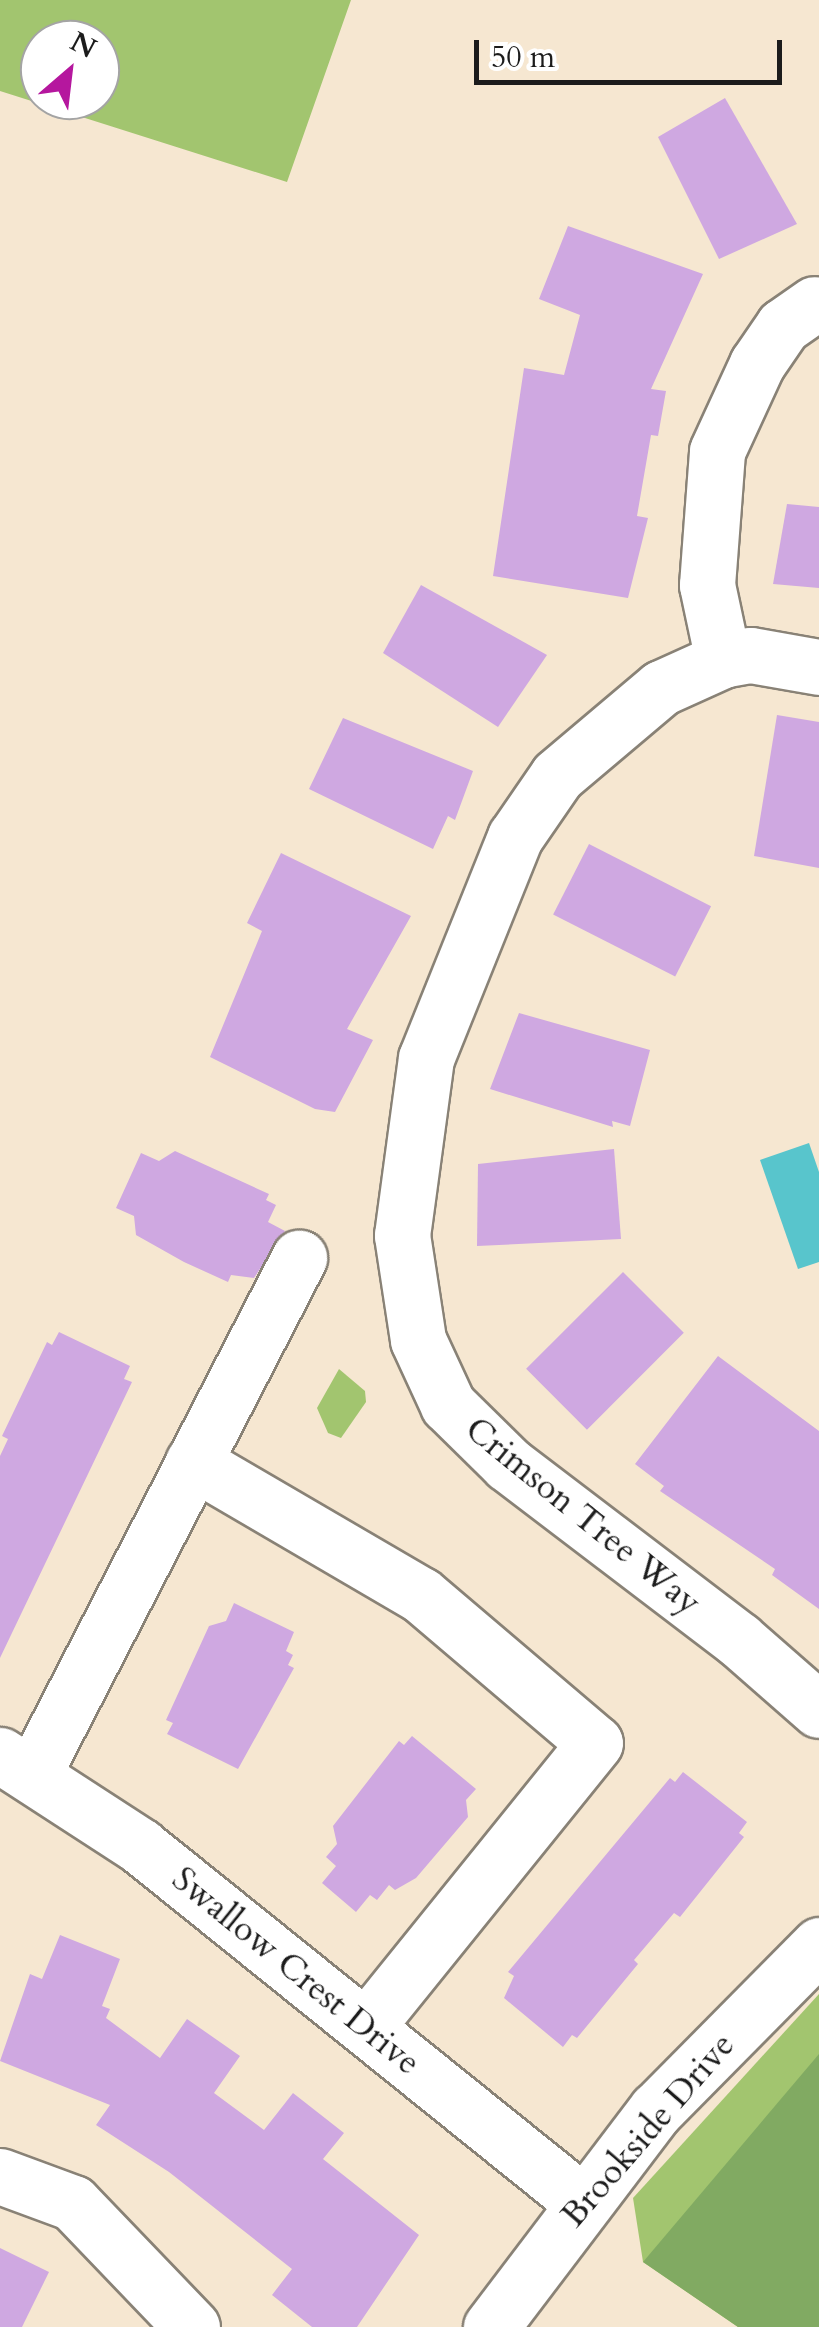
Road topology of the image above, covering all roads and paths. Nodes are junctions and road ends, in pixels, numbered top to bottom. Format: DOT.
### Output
graph roads {
  1 [pos="814,304"];
  2 [pos="723,660"];
  3 [pos="819,667"];
  4 [pos="299,1258"];
  5 [pos="193,1462"];
  6 [pos="819,1710"];
  7 [pos="16,1765"];
  8 [pos="819,1945"];
  9 [pos="366,2027"];
  10 [pos="0,2176"];
  11 [pos="581,2202"];
  12 [pos="192,2327"];
  13 [pos="492,2327"];
  1 -- 2 [label="street"];
  2 -- 3 [label="street, Crimson Tree Way"];
  2 -- 6 [label="street, Crimson Tree Way"];
  4 -- 5 [label="street"];
  5 -- 7 [label="street"];
  5 -- 9 [label="street"];
  7 -- 9 [label="street, Swallow Crest Drive"];
  8 -- 11 [label="street, Brookside Drive"];
  9 -- 11 [label="street, Swallow Crest Drive"];
  10 -- 12 [label="street"];
  11 -- 13 [label="street, Brookside Drive"];
}
